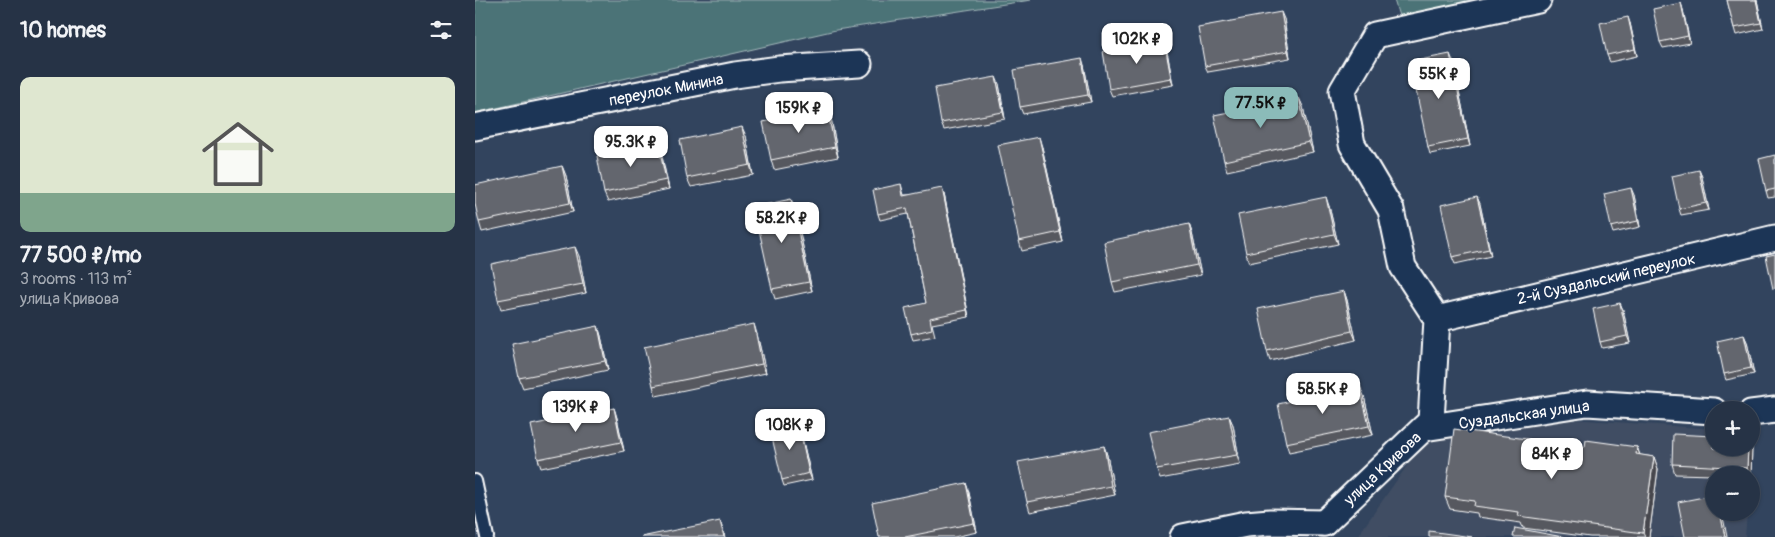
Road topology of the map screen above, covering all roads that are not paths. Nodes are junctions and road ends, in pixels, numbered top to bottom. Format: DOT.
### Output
graph roads {
  1 [pos="1538,0"];
  2 [pos="859,64"];
  3 [pos="475,127"];
  4 [pos="1775,238"];
  5 [pos="1437,318"];
  6 [pos="1705,410"];
  7 [pos="1775,410"];
  8 [pos="1760,412"];
  9 [pos="1424,428"];
  10 [pos="475,481"];
  11 [pos="1326,530"];
  12 [pos="487,537"];
  13 [pos="1183,537"];
  1 -- 5 [label="street"];
  2 -- 3 [label="street, переулок Минина"];
  4 -- 5 [label="street, 2-й Суздальский переулок"];
  5 -- 9 [label="street, улица Кривова"];
  6 -- 9 [label="street, Суздальская улица"];
  7 -- 8 [label="street"];
  9 -- 11 [label="street, улица Кривова"];
  10 -- 12 [label="lane"];
  11 -- 13 [label="street"];
}
